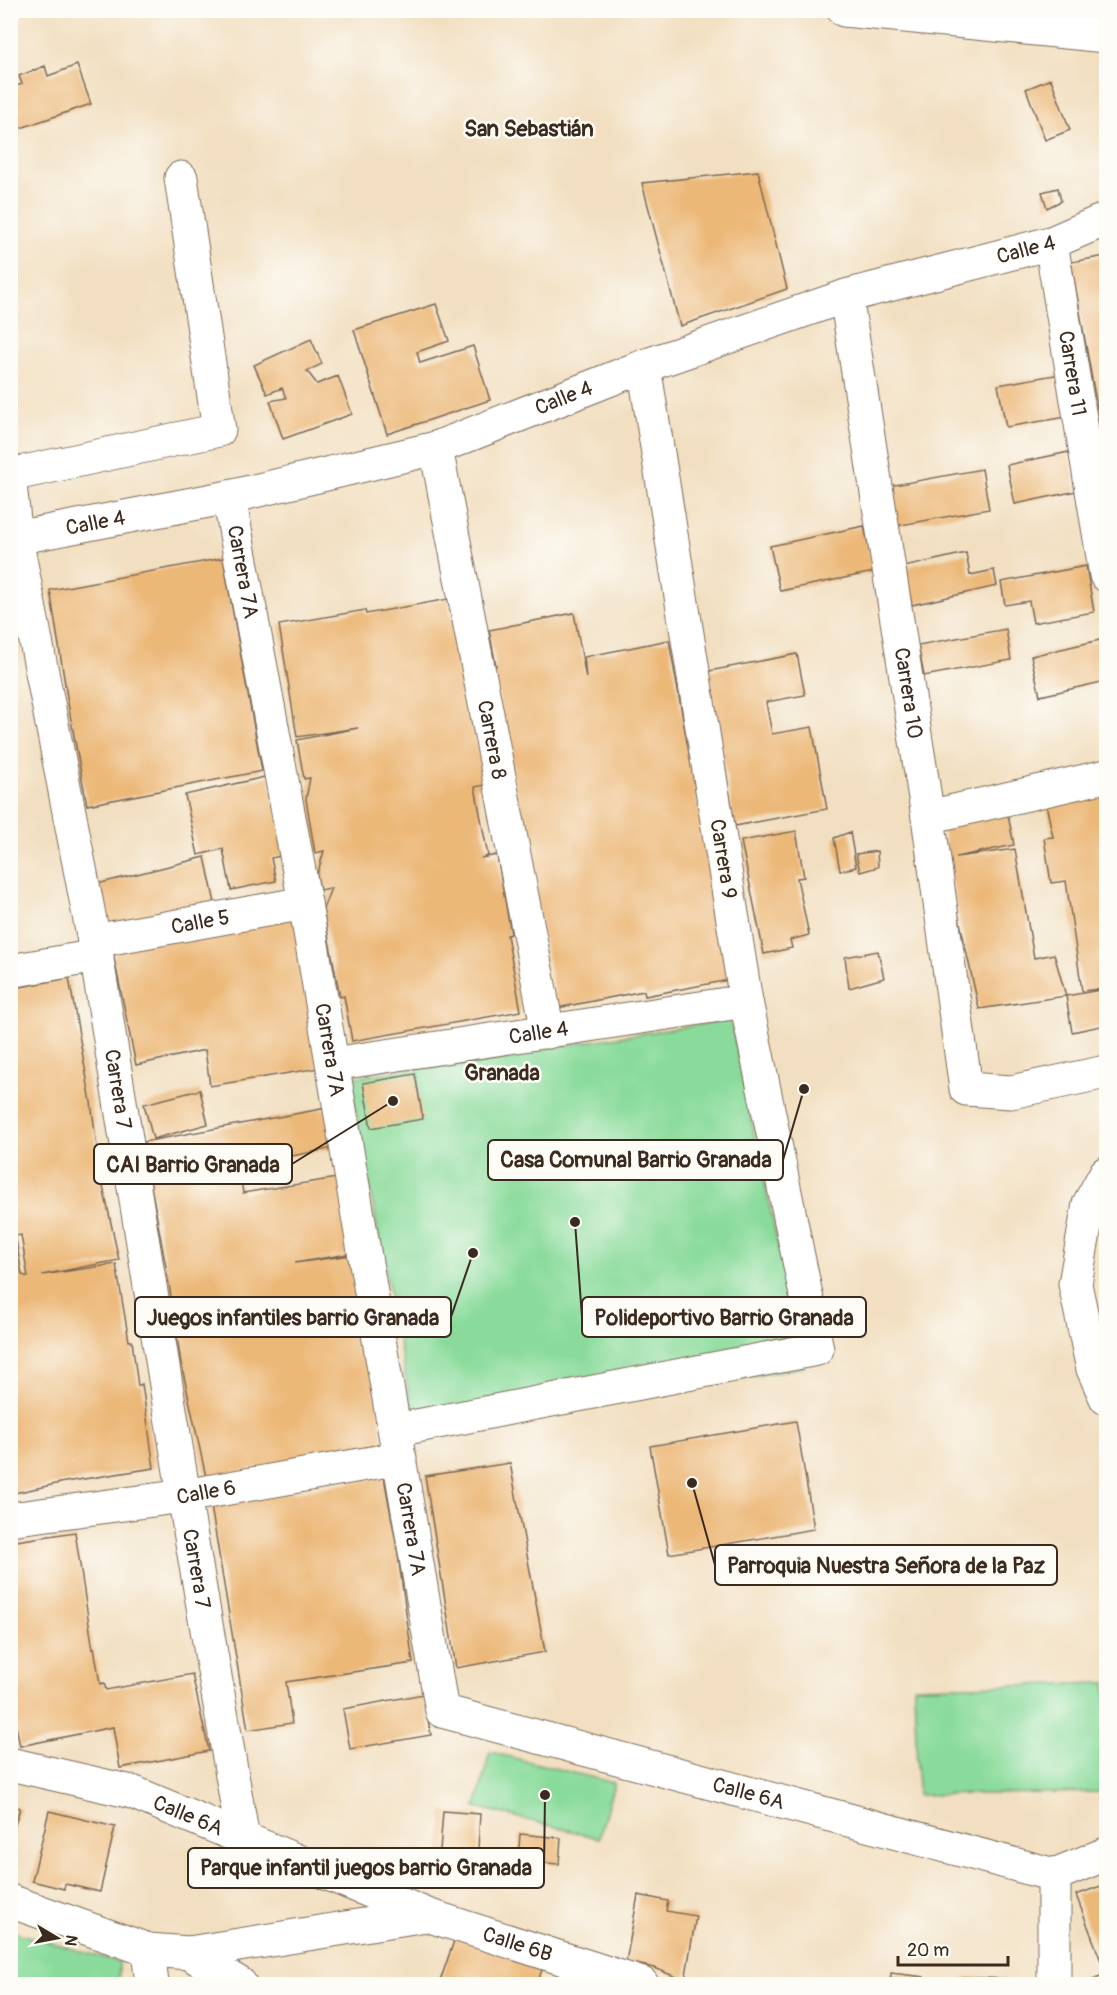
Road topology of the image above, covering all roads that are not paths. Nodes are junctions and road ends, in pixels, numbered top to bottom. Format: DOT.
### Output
graph roads {
  1 [pos="844,10"];
  2 [pos="1107,36"];
  3 [pos="181,178"];
  4 [pos="1107,219"];
  5 [pos="1051,243"];
  6 [pos="846,296"];
  7 [pos="644,366"];
  8 [pos="436,448"];
  9 [pos="10,475"];
  10 [pos="10,484"];
  11 [pos="229,497"];
  12 [pos="13,538"];
  13 [pos="1107,575"];
  14 [pos="1107,776"];
  15 [pos="928,817"];
  16 [pos="305,903"];
  17 [pos="96,948"];
  18 [pos="10,971"];
  19 [pos="746,1001"];
  20 [pos="548,1032"];
  21 [pos="333,1064"];
  22 [pos="1107,1072"];
  23 [pos="1107,1173"];
  24 [pos="817,1349"];
  25 [pos="1107,1398"];
  26 [pos="398,1444"];
  27 [pos="184,1496"];
  28 [pos="10,1519"];
  29 [pos="442,1711"];
  30 [pos="10,1764"];
  31 [pos="243,1839"];
  32 [pos="1107,1854"];
  33 [pos="1054,1875"];
  34 [pos="10,1901"];
  35 [pos="427,1915"];
  36 [pos="148,1950"];
  37 [pos="189,1953"];
  38 [pos="152,1984"];
  39 [pos="240,1984"];
  40 [pos="642,1984"];
  41 [pos="1054,1984"];
  1 -- 2 [label="street"];
  3 -- 9 [label="street"];
  4 -- 5 [label="street, Calle 4"];
  5 -- 6 [label="street, Calle 4"];
  5 -- 13 [label="street, Carrera 11"];
  6 -- 7 [label="street, Calle 4"];
  6 -- 15 [label="street, Carrera 10"];
  7 -- 8 [label="street, Calle 4"];
  7 -- 19 [label="street, Carrera 9"];
  8 -- 11 [label="street, Calle 4"];
  8 -- 20 [label="street, Carrera 8"];
  10 -- 12 [label="street, Carrera 7"];
  11 -- 12 [label="street, Calle 4"];
  11 -- 16 [label="street, Carrera 7A"];
  12 -- 17 [label="street, Carrera 7"];
  14 -- 15 [label="street"];
  15 -- 22 [label="street, Carrera 10"];
  16 -- 17 [label="street, Calle 5"];
  16 -- 21 [label="street, Carrera 7A"];
  17 -- 18 [label="street, Calle 5"];
  17 -- 27 [label="street, Carrera 7"];
  19 -- 20 [label="street, Calle 4"];
  19 -- 24 [label="street, Carrera 9"];
  20 -- 21 [label="street, Calle 4"];
  21 -- 26 [label="street, Carrera 7A"];
  23 -- 25 [label="street"];
  24 -- 26 [label="street, Calle 6"];
  26 -- 27 [label="street, Calle 6"];
  26 -- 29 [label="street, Carrera 7A"];
  27 -- 28 [label="street, Calle 6"];
  27 -- 31 [label="street, Carrera 7"];
  29 -- 33 [label="street, Calle 6A"];
  30 -- 31 [label="street, Calle 6A"];
  31 -- 35 [label="street, Calle 6A"];
  32 -- 33 [label="street"];
  33 -- 41 [label="street"];
  34 -- 36 [label="street"];
  35 -- 37 [label="street"];
  35 -- 40 [label="street, Calle 6B"];
  36 -- 37 [label="street"];
  36 -- 38 [label="street"];
  37 -- 39 [label="street"];
}
